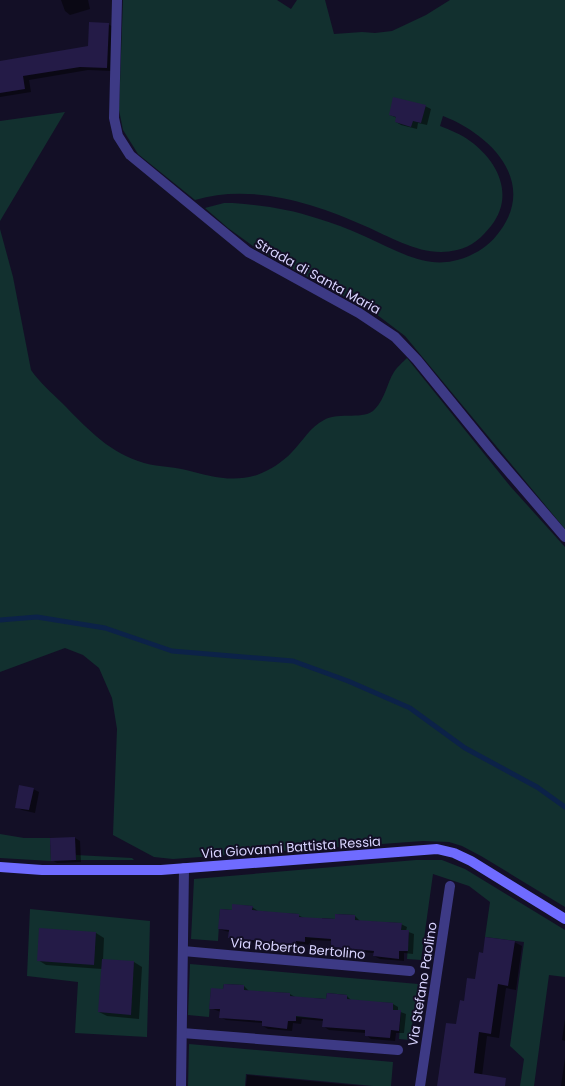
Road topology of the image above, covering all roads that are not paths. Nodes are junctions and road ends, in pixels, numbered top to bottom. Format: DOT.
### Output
graph roads {
  1 [pos="117,0"];
  2 [pos="565,537"];
  3 [pos="0,867"];
  4 [pos="184,868"];
  5 [pos="450,886"];
  6 [pos="565,920"];
  7 [pos="183,951"];
  8 [pos="410,971"];
  9 [pos="182,1033"];
  10 [pos="398,1050"];
  11 [pos="181,1086"];
  12 [pos="420,1086"];
  1 -- 2 [label="street, Strada di Santa Maria"];
  3 -- 4 [label="street, Via Giovanni Battista Ressia"];
  4 -- 6 [label="street, Via Giovanni Battista Ressia"];
  4 -- 7 [label="street"];
  5 -- 12 [label="street, Via Stefano Paolino"];
  7 -- 8 [label="street, Via Roberto Bertolino"];
  7 -- 9 [label="street"];
  9 -- 10 [label="street"];
  9 -- 11 [label="street"];
}
